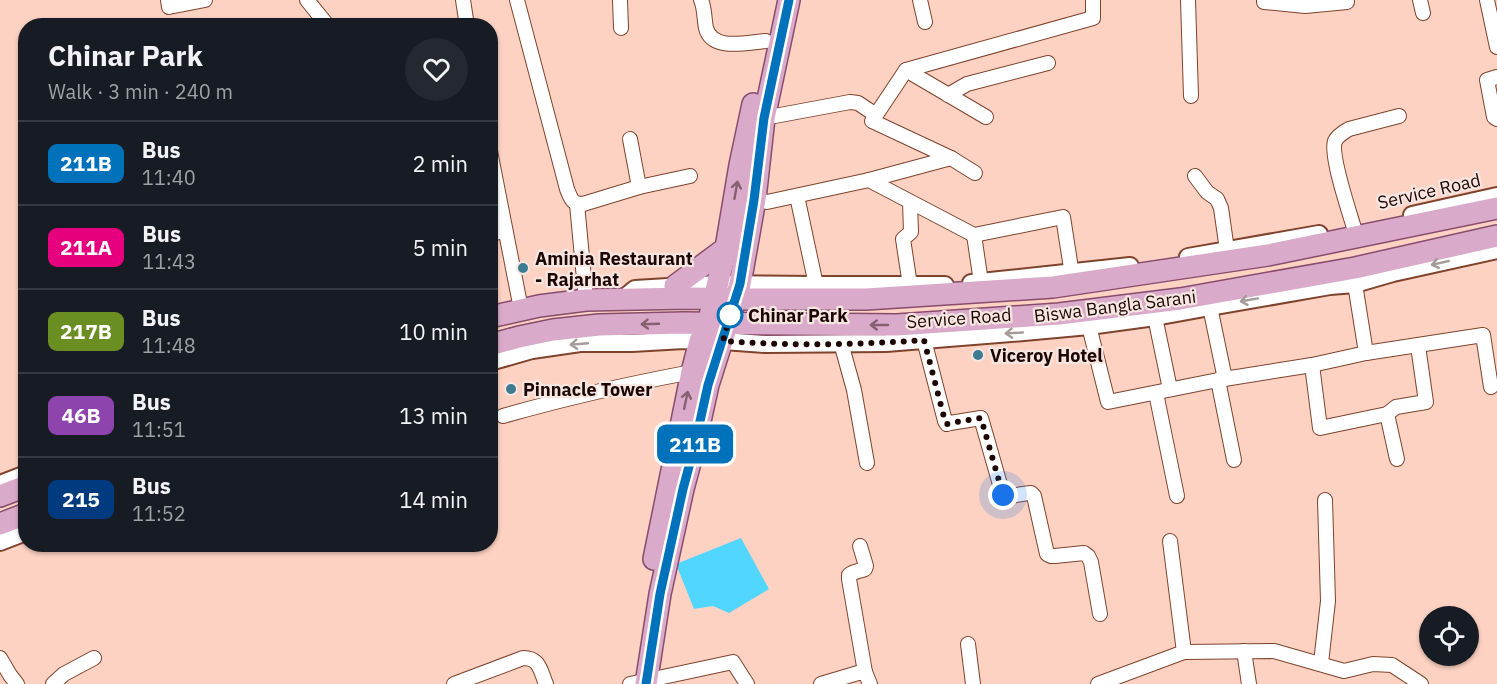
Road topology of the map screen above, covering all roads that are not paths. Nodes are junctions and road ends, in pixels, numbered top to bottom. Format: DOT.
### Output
graph roads {
  1 [pos="168,0"];
  2 [pos="205,0"];
  3 [pos="307,0"];
  4 [pos="463,0"];
  5 [pos="517,0"];
  6 [pos="620,0"];
  7 [pos="701,0"];
  8 [pos="775,0"];
  9 [pos="789,0"];
  10 [pos="920,0"];
  11 [pos="1093,0"];
  12 [pos="1188,0"];
  13 [pos="1264,0"];
  14 [pos="1487,0"];
  15 [pos="1347,2"];
  16 [pos="322,18"];
  17 [pos="466,18"];
  18 [pos="925,22"];
  19 [pos="621,28"];
  20 [pos="766,41"];
  21 [pos="1497,48"];
  22 [pos="1048,63"];
  23 [pos="906,70"];
  24 [pos="1497,77"];
  25 [pos="948,95"];
  26 [pos="1191,96"];
  27 [pos="876,115"];
  28 [pos="1399,116"];
  29 [pos="986,117"];
  30 [pos="764,118"];
  31 [pos="1497,119"];
  32 [pos="630,139"];
  33 [pos="951,158"];
  34 [pos="975,173"];
  35 [pos="690,176"];
  36 [pos="1195,176"];
  37 [pos="869,180"];
  38 [pos="639,187"];
  39 [pos="498,194"];
  40 [pos="797,196"];
  41 [pos="1497,196"];
  42 [pos="754,200"];
  43 [pos="910,202"];
  44 [pos="577,204"];
  45 [pos="1497,208"];
  46 [pos="1354,228"];
  47 [pos="505,231"];
  48 [pos="498,232"];
  49 [pos="974,235"];
  50 [pos="1497,236"];
  51 [pos="726,248"];
  52 [pos="1227,250"];
  53 [pos="1266,250"];
  54 [pos="1497,250"];
  55 [pos="1360,277"];
  56 [pos="1072,278"];
  57 [pos="981,282"];
  58 [pos="816,285"];
  59 [pos="910,285"];
  60 [pos="675,286"];
  61 [pos="727,291"];
  62 [pos="623,299"];
  63 [pos="586,300"];
  64 [pos="1210,307"];
  65 [pos="520,309"];
  66 [pos="498,315"];
  67 [pos="1155,318"];
  68 [pos="1089,326"];
  69 [pos="715,332"];
  70 [pos="924,340"];
  71 [pos="498,343"];
  72 [pos="842,343"];
  73 [pos="1419,346"];
  74 [pos="1366,352"];
  75 [pos="498,360"];
  76 [pos="1312,365"];
  77 [pos="692,372"];
  78 [pos="1222,379"];
  79 [pos="1491,387"];
  80 [pos="1170,389"];
  81 [pos="1156,393"];
  82 [pos="1387,414"];
  83 [pos="503,416"];
  84 [pos="1397,459"];
  85 [pos="1234,460"];
  86 [pos="867,463"];
  87 [pos="18,477"];
  88 [pos="0,484"];
  89 [pos="18,489"];
  90 [pos="0,496"];
  91 [pos="1177,496"];
  92 [pos="1325,500"];
  93 [pos="18,517"];
  94 [pos="0,524"];
  95 [pos="18,535"];
  96 [pos="1170,541"];
  97 [pos="0,542"];
  98 [pos="860,546"];
  99 [pos="1100,614"];
  100 [pos="968,644"];
  101 [pos="1244,651"];
  102 [pos="1184,652"];
  103 [pos="0,658"];
  104 [pos="94,658"];
  105 [pos="1321,663"];
  106 [pos="867,678"];
  107 [pos="638,683"];
  108 [pos="17,684"];
  109 [pos="53,684"];
  110 [pos="454,684"];
  111 [pos="546,684"];
  112 [pos="747,684"];
  113 [pos="821,684"];
  114 [pos="973,684"];
  115 [pos="1098,684"];
  116 [pos="1249,684"];
  117 [pos="1421,684"];
  1 -- 2 [label="street"];
  3 -- 16 [label="street"];
  4 -- 17 [label="street"];
  5 -- 44 [label="street"];
  6 -- 19 [label="street"];
  7 -- 20 [label="street"];
  8 -- 20 [label="main road"];
  9 -- 30 [label="main road"];
  10 -- 18 [label="street"];
  11 -- 23 [label="street"];
  12 -- 26 [label="street"];
  13 -- 15 [label="street"];
  14 -- 21 [label="street"];
  51 -- 20 [label="main road, one-way"];
  22 -- 25 [label="street"];
  23 -- 25 [label="street"];
  23 -- 27 [label="street"];
  24 -- 31 [label="street"];
  25 -- 29 [label="street"];
  27 -- 30 [label="street"];
  27 -- 33 [label="street"];
  28 -- 46 [label="street"];
  30 -- 42 [label="main road"];
  32 -- 38 [label="street"];
  33 -- 34 [label="street"];
  33 -- 37 [label="street"];
  35 -- 38 [label="street"];
  36 -- 52 [label="street"];
  37 -- 40 [label="street"];
  37 -- 43 [label="street"];
  38 -- 44 [label="street"];
  39 -- 47 [label="street"];
  40 -- 42 [label="street"];
  40 -- 58 [label="street"];
  41 -- 46 [label="street, Service Road"];
  42 -- 61 [label="main road"];
  43 -- 49 [label="street"];
  43 -- 59 [label="street"];
  44 -- 63 [label="street"];
  45 -- 53 [label="main road, Biswa Bangla Sarani"];
  46 -- 53 [label="street, Service Road"];
  47 -- 48 [label="street"];
  47 -- 65 [label="street"];
  49 -- 56 [label="street"];
  49 -- 57 [label="street"];
  50 -- 55 [label="main road, Biswa Bangla Sarani"];
  51 -- 60 [label="main road"];
  51 -- 61 [label="main road"];
  52 -- 53 [label="street, Service Road"];
  52 -- 56 [label="street, Service Road"];
  53 -- 56 [label="main road, Biswa Bangla Sarani"];
  54 -- 55 [label="street, Service Road, one-way"];
  55 -- 64 [label="street, Service Road, one-way"];
  55 -- 69 [label="main road, Biswa Bangla Sarani, one-way"];
  55 -- 74 [label="street"];
  56 -- 57 [label="street, Service Road"];
  56 -- 61 [label="main road, Biswa Bangla Sarani"];
  57 -- 59 [label="street, Service Road"];
  58 -- 59 [label="street, Service Road"];
  58 -- 61 [label="street, Service Road"];
  60 -- 61 [label="street, Service Road"];
  60 -- 62 [label="street, Service Road"];
  61 -- 62 [label="main road, Biswa Bangla Sarani"];
  61 -- 69 [label="main road"];
  62 -- 63 [label="main road, Biswa Bangla Sarani"];
  63 -- 65 [label="main road, Biswa Bangla Sarani"];
  64 -- 67 [label="street, Service Road"];
  64 -- 78 [label="street"];
  65 -- 66 [label="main road, Biswa Bangla Sarani"];
  67 -- 68 [label="street, Service Road"];
  67 -- 80 [label="street"];
  68 -- 70 [label="street, Service Road, one-way"];
  68 -- 81 [label="street"];
  69 -- 71 [label="main road, Biswa Bangla Sarani, one-way"];
  69 -- 72 [label="street, Service Road"];
  69 -- 75 [label="street, Service Road, one-way"];
  69 -- 77 [label="main road"];
  69 -- 107 [label="main road"];
  70 -- 72 [label="street, Service Road"];
  70 -- 99 [label="street"];
  72 -- 86 [label="street"];
  73 -- 74 [label="street"];
  73 -- 79 [label="street"];
  73 -- 82 [label="street"];
  74 -- 76 [label="street"];
  76 -- 78 [label="street"];
  76 -- 82 [label="street"];
  77 -- 83 [label="street"];
  107 -- 77 [label="main road, one-way"];
  78 -- 80 [label="street"];
  78 -- 85 [label="street"];
  80 -- 81 [label="street"];
  81 -- 91 [label="street"];
  82 -- 84 [label="street"];
  87 -- 88 [label="street"];
  89 -- 90 [label="main road"];
  92 -- 105 [label="street"];
  93 -- 94 [label="main road"];
  95 -- 97 [label="street"];
  96 -- 102 [label="street"];
  98 -- 106 [label="street"];
  100 -- 114 [label="street"];
  101 -- 102 [label="street"];
  101 -- 105 [label="street"];
  101 -- 116 [label="street"];
  102 -- 115 [label="street"];
  103 -- 108 [label="street"];
  104 -- 109 [label="street"];
  105 -- 117 [label="street"];
  106 -- 113 [label="street"];
  107 -- 112 [label="street"];
  110 -- 111 [label="street"];
}
